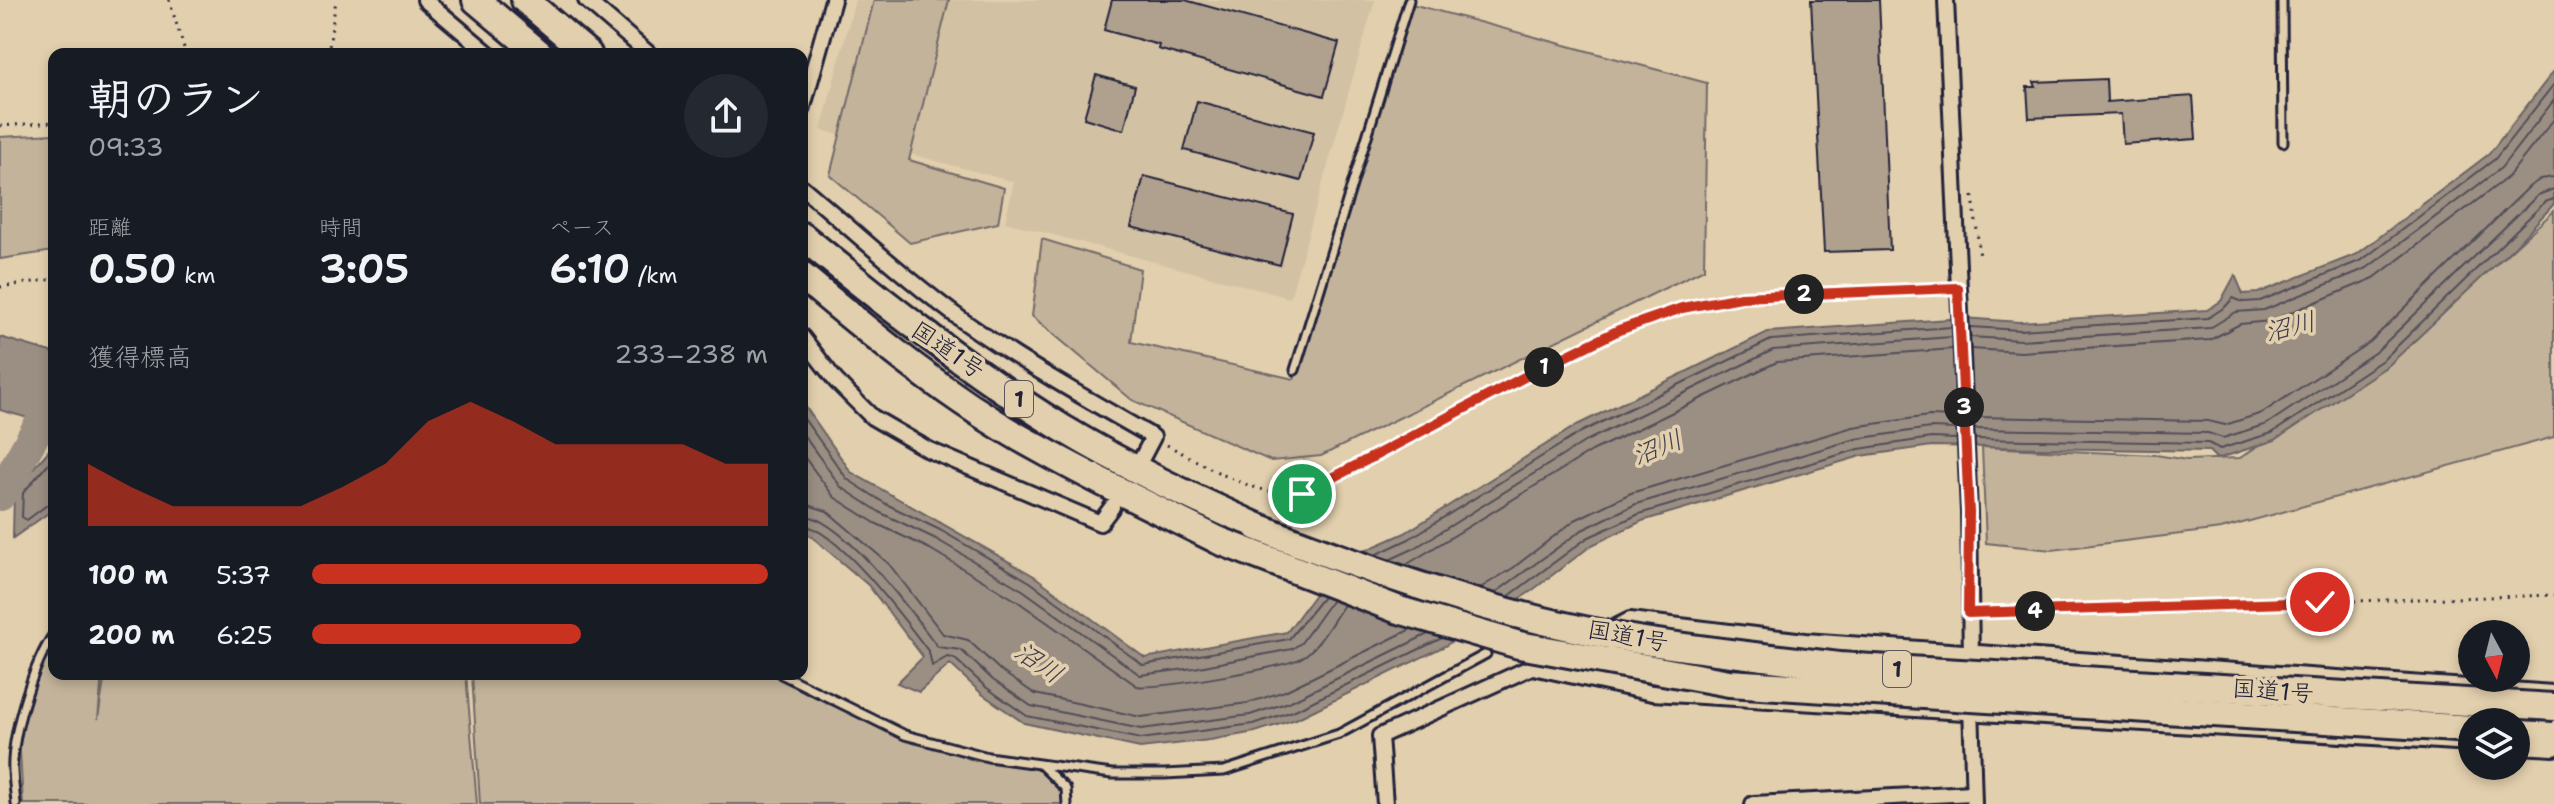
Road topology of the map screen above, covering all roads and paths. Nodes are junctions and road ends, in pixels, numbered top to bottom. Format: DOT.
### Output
graph roads {
  1 [pos="169,0"];
  2 [pos="336,0"];
  3 [pos="425,0"];
  4 [pos="476,0"];
  5 [pos="525,0"];
  6 [pos="586,0"];
  7 [pos="833,0"];
  8 [pos="1409,0"];
  9 [pos="1946,0"];
  10 [pos="2282,0"];
  11 [pos="184,48"];
  12 [pos="329,48"];
  13 [pos="482,48"];
  14 [pos="533,48"];
  15 [pos="581,48"];
  16 [pos="642,48"];
  17 [pos="808,89"];
  18 [pos="48,122"];
  19 [pos="0,126"];
  20 [pos="2283,142"];
  21 [pos="808,192"];
  22 [pos="808,241"];
  23 [pos="48,280"];
  24 [pos="808,281"];
  25 [pos="0,287"];
  26 [pos="1959,292"];
  27 [pos="808,345"];
  28 [pos="1295,370"];
  29 [pos="1153,437"];
  30 [pos="1142,458"];
  31 [pos="1112,507"];
  32 [pos="2554,595"];
  33 [pos="1968,613"];
  34 [pos="48,643"];
  35 [pos="1971,651"];
  36 [pos="1486,654"];
  37 [pos="1533,667"];
  38 [pos="793,680"];
  39 [pos="2554,693"];
  40 [pos="2554,707"];
  41 [pos="1971,712"];
  42 [pos="2458,728"];
  43 [pos="2530,733"];
  44 [pos="2554,734"];
  45 [pos="2458,742"];
  46 [pos="2530,747"];
  47 [pos="2554,748"];
  48 [pos="1040,765"];
  49 [pos="1973,799"];
  50 [pos="16,804"];
  51 [pos="1067,804"];
  52 [pos="1385,804"];
  53 [pos="1753,804"];
  1 -- 11 [label="path"];
  2 -- 12 [label="path"];
  3 -- 13 [label="street"];
  4 -- 14 [label="highway"];
  5 -- 15 [label="highway"];
  6 -- 16 [label="street"];
  7 -- 17 [label="street"];
  8 -- 28 [label="lane"];
  9 -- 26 [label="street"];
  10 -- 20 [label="lane"];
  18 -- 19 [label="path"];
  21 -- 29 [label="street"];
  22 -- 40 [label="highway, 国道1号 / 1, bridge"];
  23 -- 25 [label="path"];
  24 -- 42 [label="highway, 国道1号 / 1, bridge"];
  26 -- 29 [label="path"];
  26 -- 33 [label="street"];
  27 -- 31 [label="street"];
  29 -- 30 [label="street"];
  32 -- 33 [label="path"];
  33 -- 35 [label="street"];
  34 -- 50 [label="lane"];
  35 -- 37 [label="street"];
  35 -- 39 [label="street"];
  35 -- 41 [label="street"];
  36 -- 48 [label="lane"];
  37 -- 41 [label="street"];
  37 -- 52 [label="street"];
  38 -- 48 [label="lane"];
  41 -- 45 [label="street"];
  41 -- 49 [label="street"];
  43 -- 44 [label="highway"];
  46 -- 47 [label="street"];
  48 -- 51 [label="lane"];
  49 -- 53 [label="street"];
}
